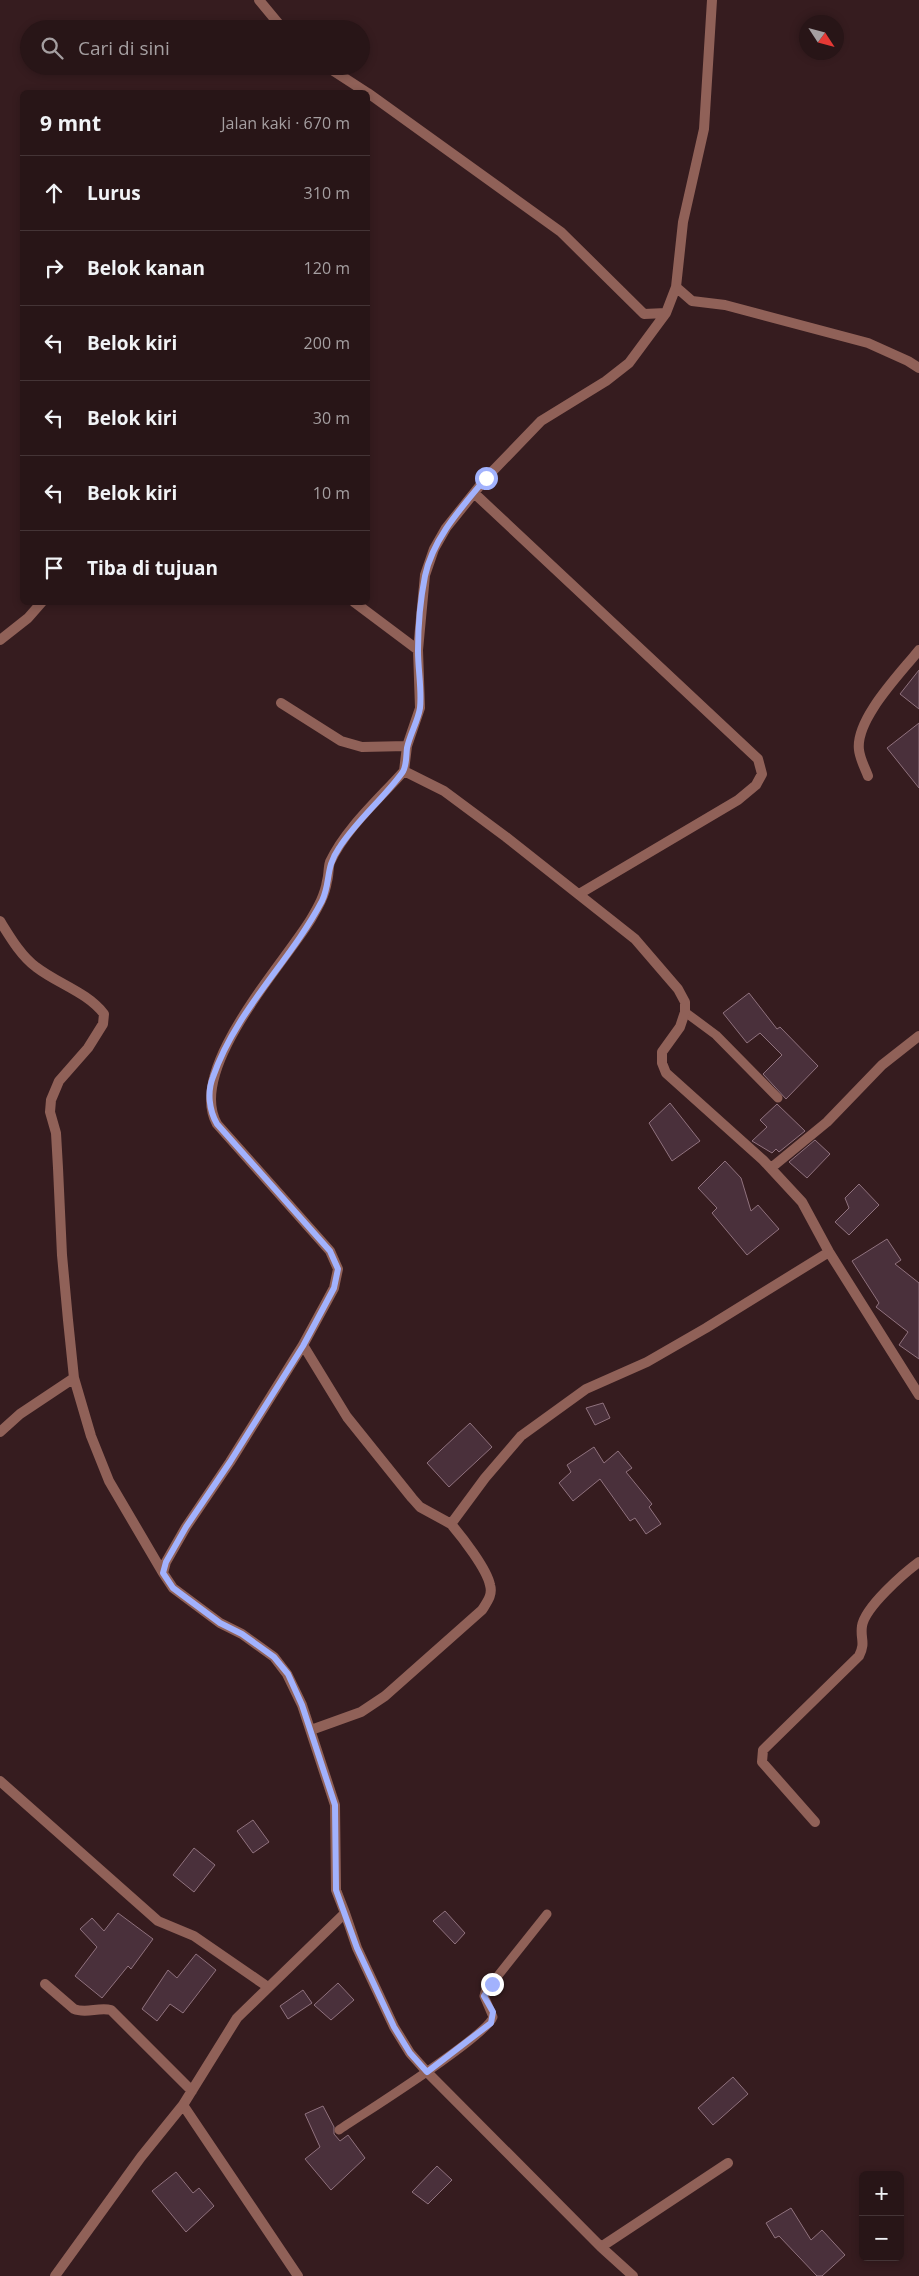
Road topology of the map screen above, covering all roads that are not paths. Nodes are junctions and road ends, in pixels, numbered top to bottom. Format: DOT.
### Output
graph roads {
  1 [pos="259,0"];
  2 [pos="712,0"];
  3 [pos="276,20"];
  4 [pos="340,75"];
  5 [pos="362,90"];
  6 [pos="370,95"];
  7 [pos="676,287"];
  8 [pos="666,313"];
  9 [pos="919,368"];
  10 [pos="474,493"];
  11 [pos="39,605"];
  12 [pos="358,605"];
  13 [pos="0,640"];
  14 [pos="418,650"];
  15 [pos="919,650"];
  16 [pos="280,703"];
  17 [pos="407,746"];
  18 [pos="404,771"];
  19 [pos="868,776"];
  20 [pos="578,894"];
  21 [pos="0,921"];
  22 [pos="685,1012"];
  23 [pos="919,1036"];
  24 [pos="778,1098"];
  25 [pos="771,1168"];
  26 [pos="829,1252"];
  27 [pos="303,1346"];
  28 [pos="74,1378"];
  29 [pos="919,1395"];
  30 [pos="0,1432"];
  31 [pos="451,1524"];
  32 [pos="919,1562"];
  33 [pos="163,1573"];
  34 [pos="311,1730"];
  35 [pos="0,1781"];
  36 [pos="815,1822"];
  37 [pos="345,1913"];
  38 [pos="547,1914"];
  39 [pos="45,1984"];
  40 [pos="268,1987"];
  41 [pos="427,2072"];
  42 [pos="192,2091"];
  43 [pos="183,2105"];
  44 [pos="339,2130"];
  45 [pos="728,2163"];
  46 [pos="601,2247"];
  47 [pos="55,2276"];
  48 [pos="298,2276"];
  49 [pos="633,2276"];
  1 -- 3 [label="street"];
  2 -- 7 [label="street"];
  4 -- 5 [label="street"];
  6 -- 8 [label="street"];
  7 -- 8 [label="street"];
  7 -- 9 [label="street"];
  8 -- 10 [label="street"];
  10 -- 14 [label="street"];
  10 -- 20 [label="street"];
  11 -- 13 [label="street"];
  12 -- 14 [label="street"];
  14 -- 17 [label="street"];
  15 -- 19 [label="street"];
  16 -- 17 [label="street"];
  17 -- 18 [label="street"];
  18 -- 20 [label="street"];
  18 -- 27 [label="street"];
  20 -- 22 [label="street"];
  21 -- 28 [label="street"];
  22 -- 24 [label="lane"];
  22 -- 25 [label="street"];
  23 -- 25 [label="street"];
  25 -- 26 [label="street"];
  26 -- 29 [label="street"];
  26 -- 31 [label="street"];
  27 -- 31 [label="street"];
  27 -- 33 [label="street"];
  28 -- 30 [label="street"];
  28 -- 33 [label="street"];
  31 -- 34 [label="street"];
  32 -- 36 [label="street"];
  33 -- 34 [label="street"];
  34 -- 37 [label="street"];
  35 -- 40 [label="street"];
  37 -- 40 [label="street"];
  37 -- 41 [label="street"];
  38 -- 41 [label="lane"];
  39 -- 42 [label="street"];
  40 -- 42 [label="street"];
  41 -- 44 [label="lane"];
  41 -- 46 [label="street"];
  42 -- 43 [label="street"];
  43 -- 47 [label="street"];
  43 -- 48 [label="street"];
  45 -- 46 [label="street"];
  46 -- 49 [label="street"];
}
